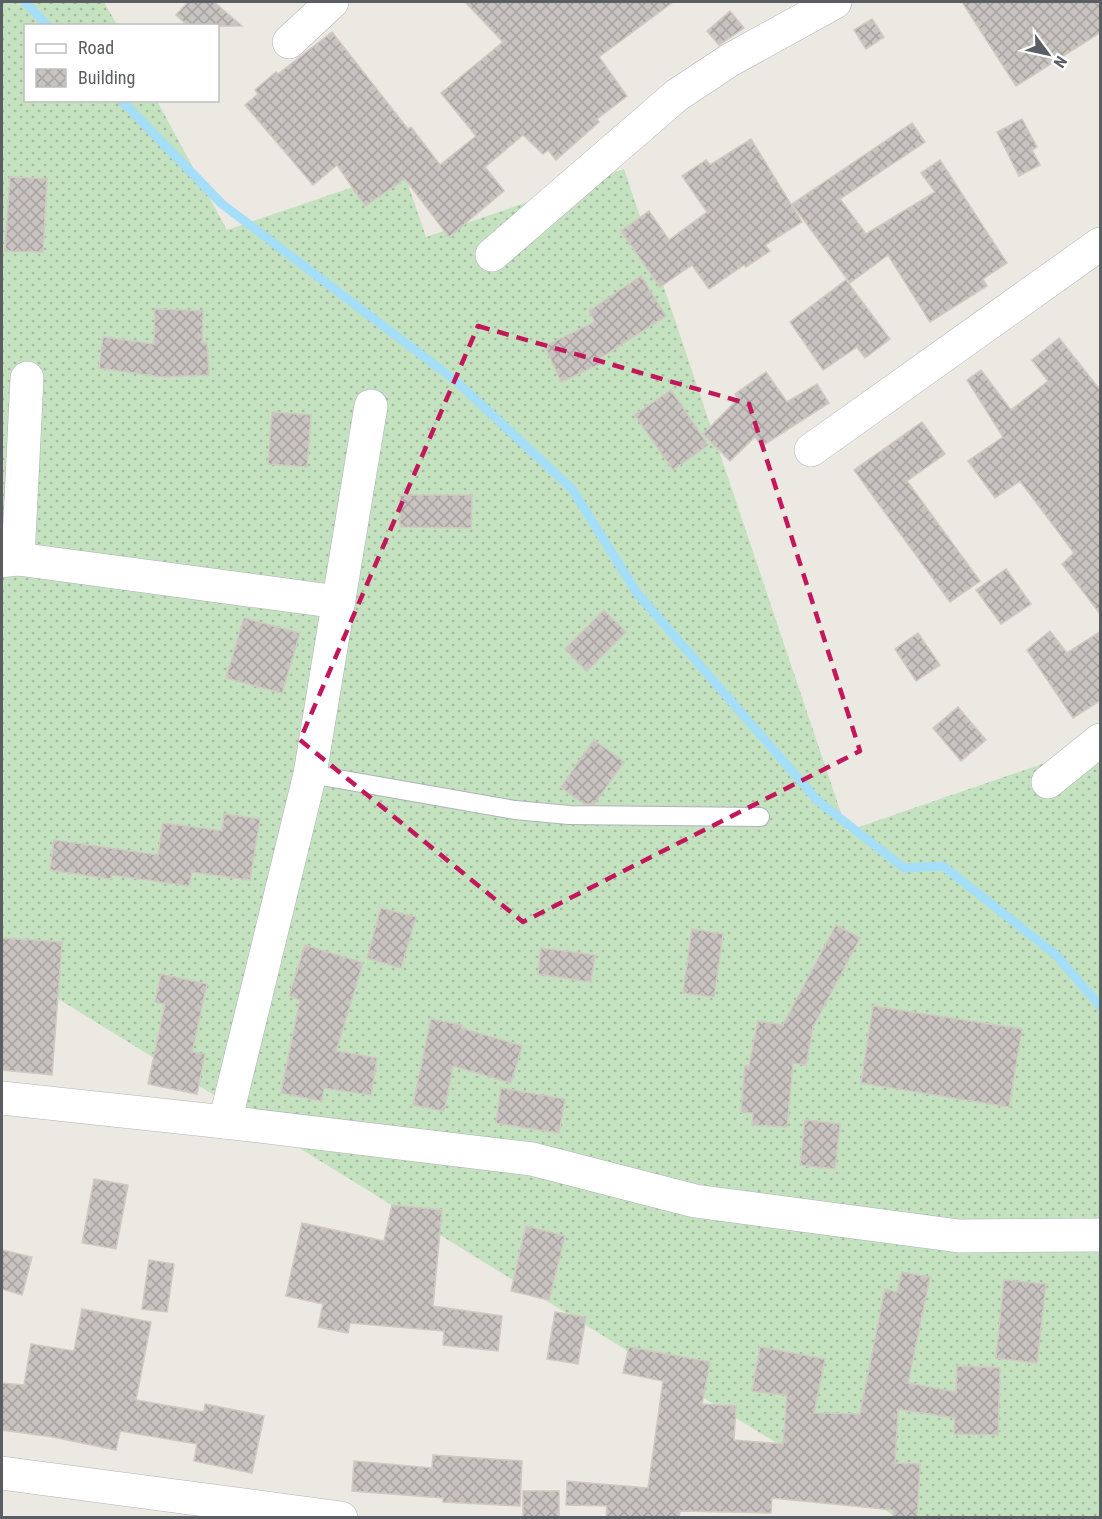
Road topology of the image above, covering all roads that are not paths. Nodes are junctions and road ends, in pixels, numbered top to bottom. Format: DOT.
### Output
graph roads {
  1 [pos="333,2"];
  2 [pos="835,2"];
  3 [pos="289,42"];
  4 [pos="1101,244"];
  5 [pos="492,255"];
  6 [pos="27,378"];
  7 [pos="371,406"];
  8 [pos="811,450"];
  9 [pos="10,560"];
  10 [pos="338,602"];
  11 [pos="1101,740"];
  12 [pos="310,774"];
  13 [pos="1048,782"];
  14 [pos="760,817"];
  15 [pos="2,1098"];
  16 [pos="225,1122"];
  17 [pos="1101,1235"];
  18 [pos="2,1473"];
  19 [pos="341,1518"];
  1 -- 3 [label="street"];
  2 -- 5 [label="street"];
  4 -- 8 [label="street"];
  6 -- 9 [label="street"];
  7 -- 10 [label="street"];
  9 -- 10 [label="street"];
  10 -- 12 [label="street"];
  11 -- 13 [label="street"];
  12 -- 14 [label="lane"];
  12 -- 16 [label="street"];
  15 -- 16 [label="street"];
  16 -- 17 [label="street"];
  18 -- 19 [label="street"];
}
